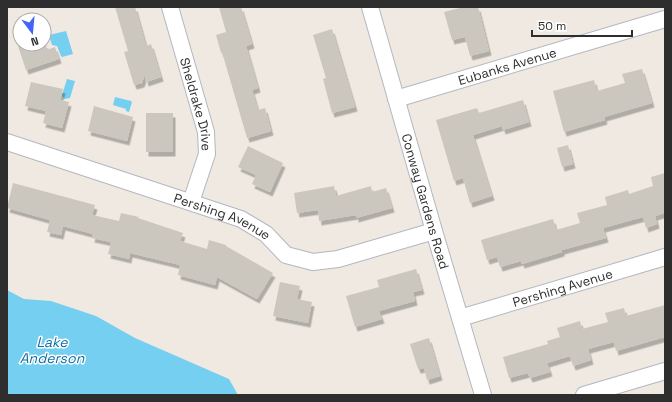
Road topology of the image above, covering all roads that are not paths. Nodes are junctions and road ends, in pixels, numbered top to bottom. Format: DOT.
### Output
graph roads {
  1 [pos="170,7"];
  2 [pos="370,7"];
  3 [pos="665,18"];
  4 [pos="396,99"];
  5 [pos="7,142"];
  6 [pos="191,202"];
  7 [pos="434,231"];
  8 [pos="665,257"];
  9 [pos="460,318"];
  10 [pos="665,371"];
  11 [pos="483,395"];
  12 [pos="584,395"];
  1 -- 6 [label="street, Sheldrake Drive"];
  2 -- 4 [label="street, Conway Gardens Road"];
  3 -- 4 [label="street, Eubanks Avenue"];
  4 -- 7 [label="street, Conway Gardens Road"];
  5 -- 6 [label="street, Pershing Avenue"];
  6 -- 7 [label="street, Pershing Avenue"];
  7 -- 9 [label="street, Conway Gardens Road"];
  8 -- 9 [label="street, Pershing Avenue"];
  9 -- 11 [label="street, Conway Gardens Road"];
  10 -- 12 [label="street"];
}
